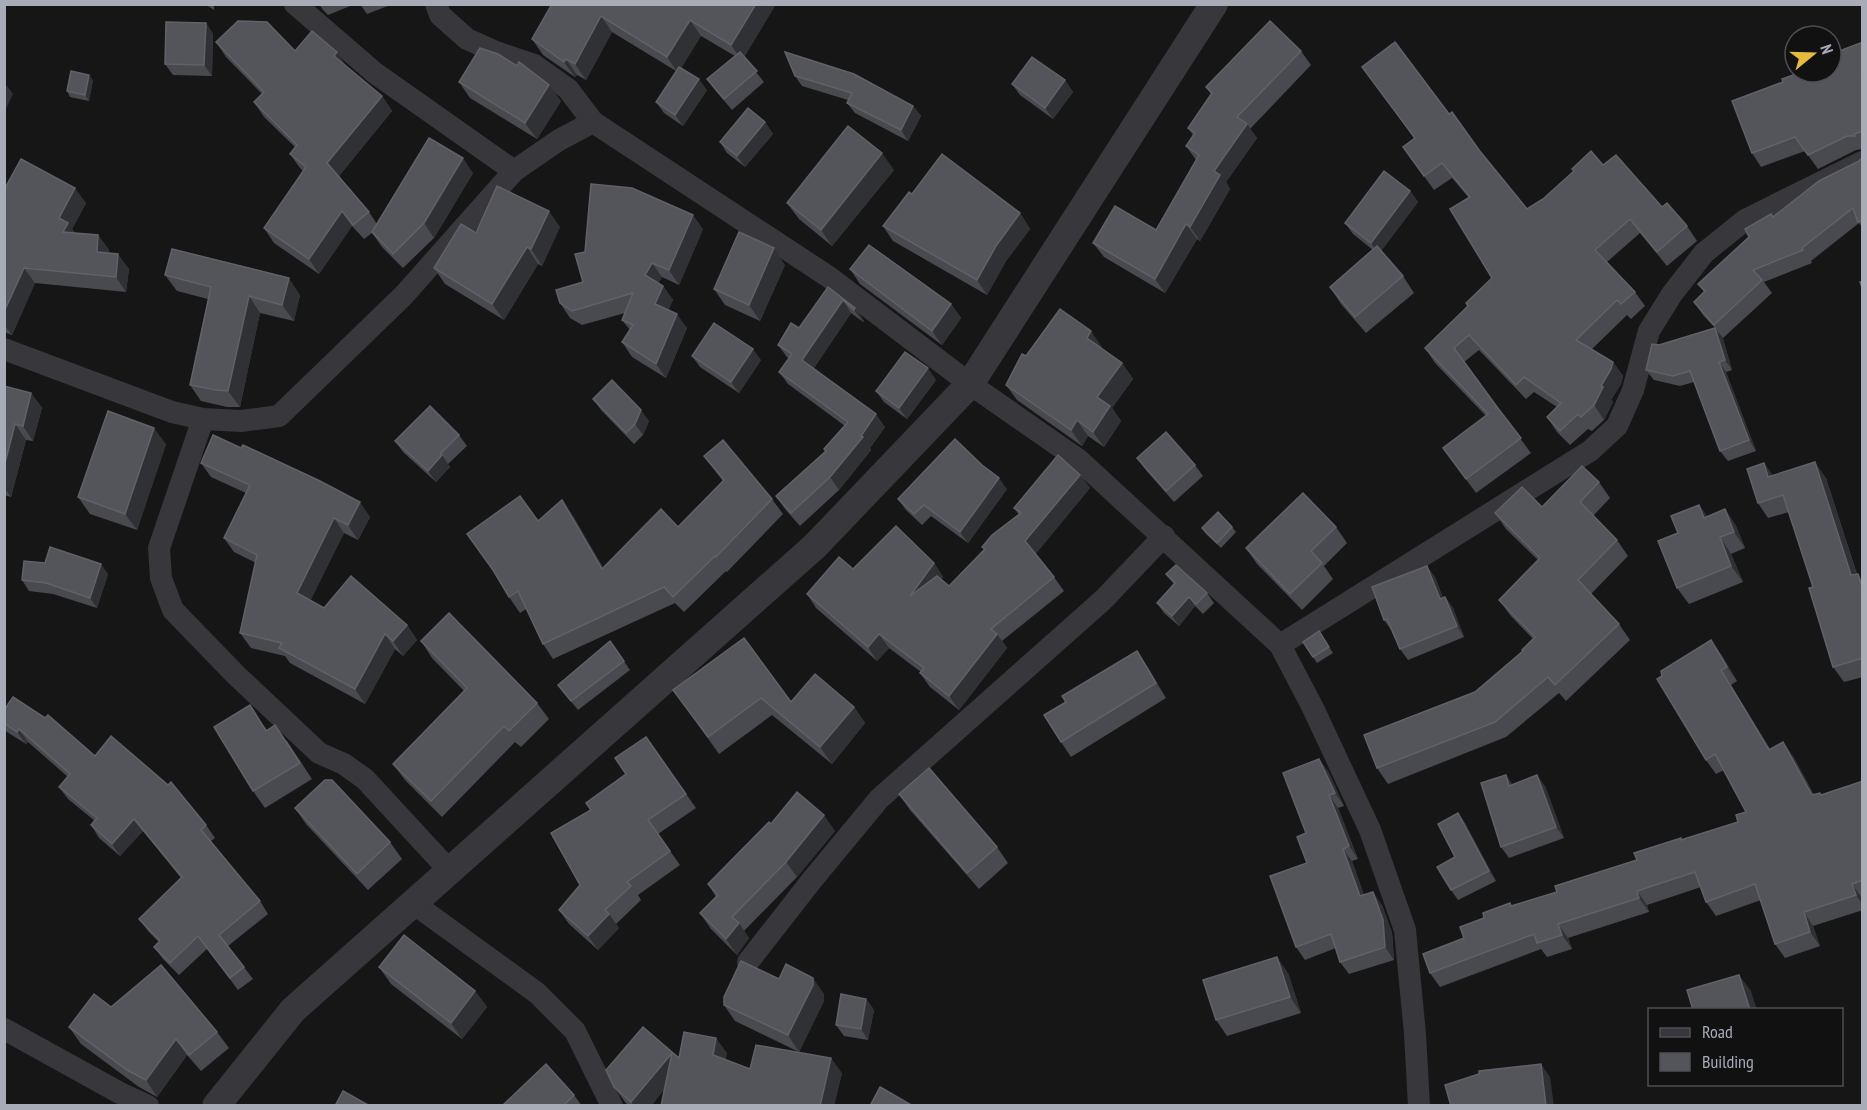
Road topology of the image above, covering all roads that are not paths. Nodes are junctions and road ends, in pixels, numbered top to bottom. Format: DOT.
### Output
graph roads {
  1 [pos="295,4"];
  2 [pos="436,4"];
  3 [pos="1214,4"];
  4 [pos="593,122"];
  5 [pos="1863,162"];
  6 [pos="514,171"];
  7 [pos="4,349"];
  8 [pos="970,384"];
  9 [pos="203,419"];
  10 [pos="1164,536"];
  11 [pos="1280,645"];
  12 [pos="449,870"];
  13 [pos="413,903"];
  14 [pos="748,962"];
  15 [pos="4,1029"];
  16 [pos="148,1106"];
  17 [pos="216,1106"];
  18 [pos="612,1106"];
  19 [pos="1419,1106"];
  1 -- 6 [label="street"];
  2 -- 4 [label="street"];
  3 -- 8 [label="street"];
  4 -- 6 [label="street"];
  4 -- 8 [label="street"];
  5 -- 11 [label="street"];
  6 -- 9 [label="street"];
  7 -- 9 [label="street"];
  8 -- 10 [label="street"];
  8 -- 12 [label="street"];
  9 -- 12 [label="street"];
  10 -- 11 [label="street"];
  10 -- 14 [label="street"];
  11 -- 19 [label="street"];
  12 -- 13 [label="street"];
  13 -- 17 [label="street"];
  13 -- 18 [label="street"];
  15 -- 16 [label="street"];
}
